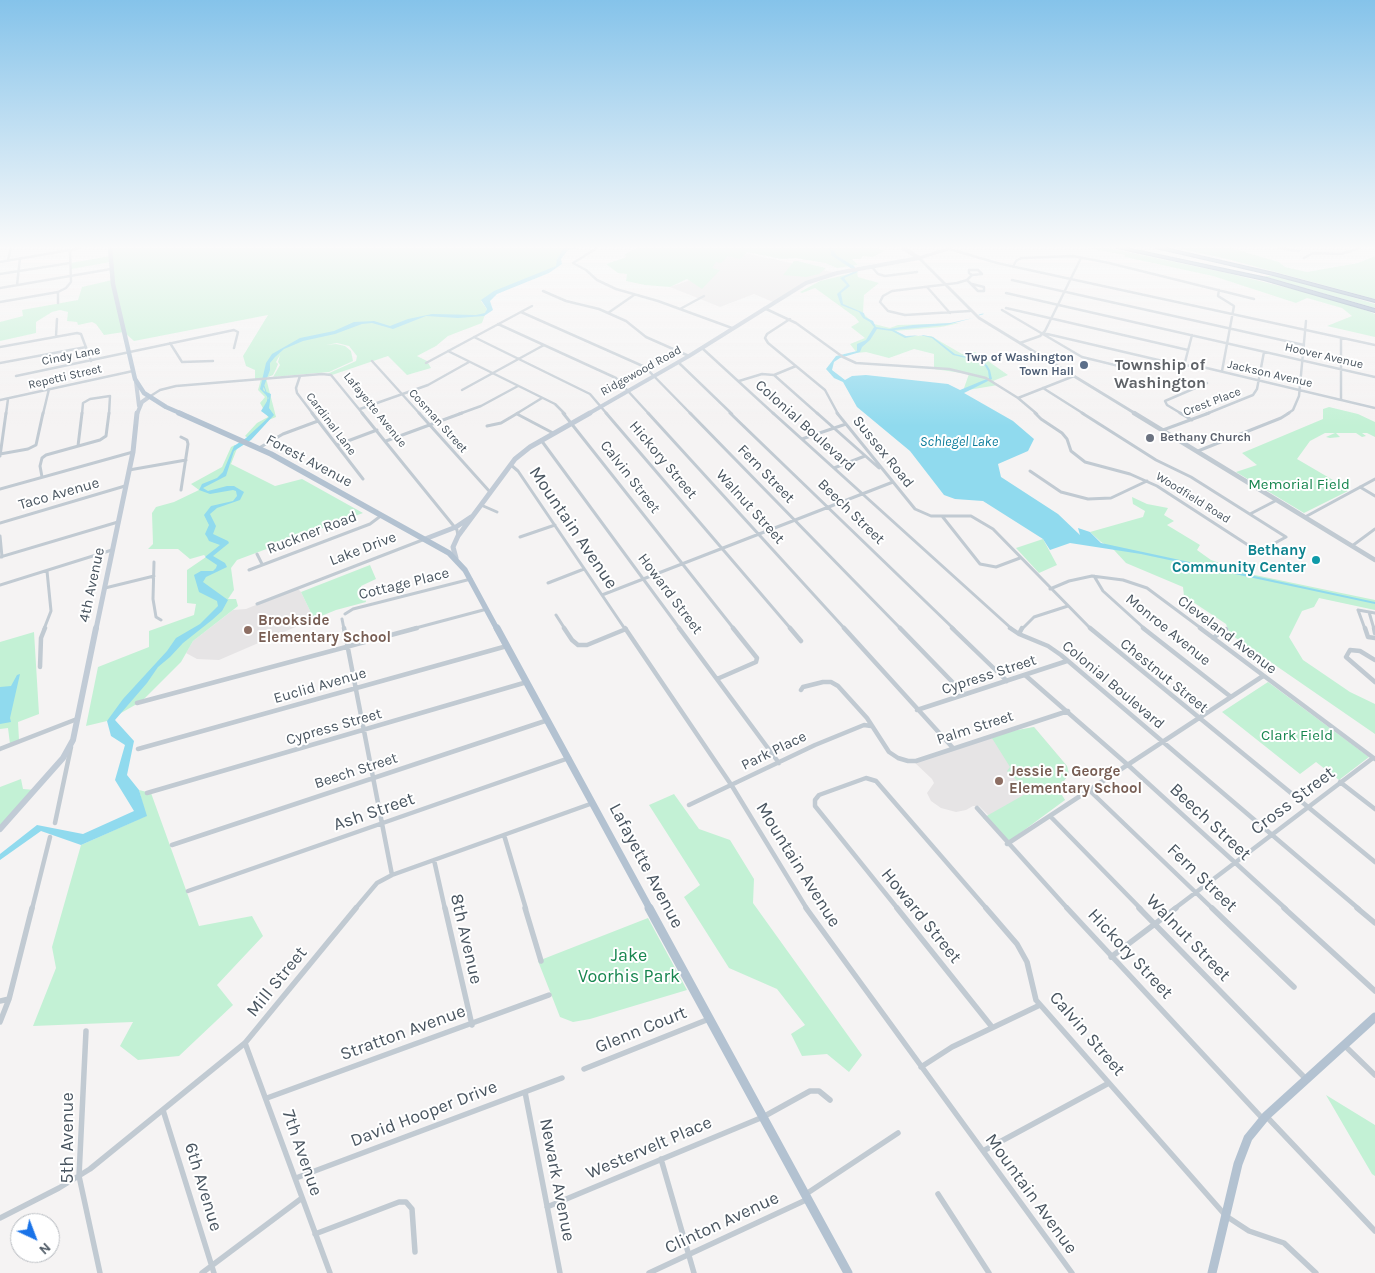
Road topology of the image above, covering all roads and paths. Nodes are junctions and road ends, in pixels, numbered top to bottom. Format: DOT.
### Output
graph roads {
  1 [pos="118,307"];
  2 [pos="529,307"];
  3 [pos="588,307"];
  4 [pos="616,307"];
  5 [pos="676,307"];
  6 [pos="683,307"];
  7 [pos="884,307"];
  8 [pos="945,307"];
  9 [pos="966,307"];
  10 [pos="1057,307"];
  11 [pos="1069,307"];
  12 [pos="1133,307"];
  13 [pos="1202,307"];
  14 [pos="1233,307"];
  15 [pos="1363,307"];
  16 [pos="764,308"];
  17 [pos="1006,308"];
  18 [pos="680,309"];
  19 [pos="1002,310"];
  20 [pos="970,311"];
  21 [pos="1375,311"];
  22 [pos="521,312"];
  23 [pos="608,313"];
  24 [pos="950,313"];
  25 [pos="1233,314"];
  26 [pos="1051,318"];
  27 [pos="57,319"];
  28 [pos="790,319"];
  29 [pos="1306,321"];
  30 [pos="498,324"];
  31 [pos="732,328"];
  32 [pos="1230,329"];
  33 [pos="1305,330"];
  34 [pos="1043,333"];
  35 [pos="1192,335"];
  36 [pos="56,336"];
  37 [pos="474,337"];
  38 [pos="1341,338"];
  39 [pos="1227,343"];
  40 [pos="170,344"];
  41 [pos="1020,344"];
  42 [pos="544,345"];
  43 [pos="1304,345"];
  44 [pos="1375,345"];
  45 [pos="86,346"];
  46 [pos="0,347"];
  47 [pos="234,348"];
  48 [pos="702,348"];
  49 [pos="1188,350"];
  50 [pos="448,351"];
  51 [pos="129,352"];
  52 [pos="1264,352"];
  53 [pos="688,356"];
  54 [pos="841,356"];
  55 [pos="519,359"];
  56 [pos="1302,360"];
  57 [pos="91,361"];
  58 [pos="213,361"];
  59 [pos="372,361"];
  60 [pos="469,362"];
  61 [pos="678,362"];
  62 [pos="0,363"];
  63 [pos="426,363"];
  64 [pos="796,366"];
  65 [pos="1184,366"];
  66 [pos="1127,368"];
  67 [pos="1341,369"];
  68 [pos="133,371"];
  69 [pos="1222,371"];
  70 [pos="493,374"];
  71 [pos="774,375"];
  72 [pos="16,376"];
  73 [pos="300,376"];
  74 [pos="654,376"];
  75 [pos="1074,376"];
  76 [pos="1375,377"];
  77 [pos="259,379"];
  78 [pos="1259,380"];
  79 [pos="739,381"];
  80 [pos="136,382"];
  81 [pos="1207,383"];
  82 [pos="518,386"];
  83 [pos="1044,388"];
  84 [pos="49,389"];
  85 [pos="462,390"];
  86 [pos="628,390"];
  87 [pos="1299,390"];
  88 [pos="402,394"];
  89 [pos="148,396"];
  90 [pos="8,398"];
  91 [pos="542,398"];
  92 [pos="1018,398"];
  93 [pos="0,400"];
  94 [pos="1341,400"];
  95 [pos="140,406"];
  96 [pos="600,406"];
  97 [pos="1375,408"];
  98 [pos="360,409"];
  99 [pos="517,414"];
  100 [pos="1192,420"];
  101 [pos="318,421"];
  102 [pos="572,422"];
  103 [pos="846,424"];
  104 [pos="430,425"];
  105 [pos="487,426"];
  106 [pos="833,428"];
  107 [pos="377,430"];
  108 [pos="1163,430"];
  109 [pos="553,433"];
  110 [pos="180,437"];
  111 [pos="802,439"];
  112 [pos="541,440"];
  113 [pos="386,441"];
  114 [pos="337,445"];
  115 [pos="78,446"];
  116 [pos="257,447"];
  117 [pos="133,452"];
  118 [pos="1198,452"];
  119 [pos="0,455"];
  120 [pos="865,456"];
  121 [pos="186,460"];
  122 [pos="511,465"];
  123 [pos="834,468"];
  124 [pos="129,470"];
  125 [pos="1030,471"];
  126 [pos="888,476"];
  127 [pos="42,477"];
  128 [pos="1375,479"];
  129 [pos="363,480"];
  130 [pos="1147,481"];
  131 [pos="893,482"];
  132 [pos="125,486"];
  133 [pos="1360,487"];
  134 [pos="0,489"];
  135 [pos="180,490"];
  136 [pos="490,492"];
  137 [pos="862,494"];
  138 [pos="1375,496"];
  139 [pos="1277,500"];
  140 [pos="481,505"];
  141 [pos="828,507"];
  142 [pos="476,512"];
  143 [pos="497,512"];
  144 [pos="1250,514"];
  145 [pos="382,515"];
  146 [pos="942,516"];
  147 [pos="1305,517"];
  148 [pos="793,521"];
  149 [pos="118,522"];
  150 [pos="0,523"];
  151 [pos="555,525"];
  152 [pos="454,528"];
  153 [pos="1375,529"];
  154 [pos="758,534"];
  155 [pos="0,536"];
  156 [pos="458,536"];
  157 [pos="520,537"];
  158 [pos="425,539"];
  159 [pos="1352,546"];
  160 [pos="721,549"];
  161 [pos="112,550"];
  162 [pos="258,554"];
  163 [pos="1,557"];
  164 [pos="455,557"];
  165 [pos="1020,558"];
  166 [pos="1375,560"];
  167 [pos="154,562"];
  168 [pos="262,564"];
  169 [pos="683,564"];
  170 [pos="584,569"];
  171 [pos="249,570"];
  172 [pos="47,571"];
  173 [pos="154,576"];
  174 [pos="1094,576"];
  175 [pos="471,579"];
  176 [pos="643,579"];
  177 [pos="548,584"];
  178 [pos="0,585"];
  179 [pos="105,588"];
  180 [pos="1050,589"];
  181 [pos="602,595"];
  182 [pos="257,604"];
  183 [pos="1068,606"];
  184 [pos="487,609"];
  185 [pos="1369,612"];
  186 [pos="1375,613"];
  187 [pos="345,614"];
  188 [pos="556,615"];
  189 [pos="342,619"];
  190 [pos="162,620"];
  191 [pos="626,629"];
  192 [pos="1226,629"];
  193 [pos="1375,633"];
  194 [pos="1019,634"];
  195 [pos="1213,638"];
  196 [pos="1375,638"];
  197 [pos="801,641"];
  198 [pos="347,646"];
  199 [pos="507,646"];
  200 [pos="1375,660"];
  201 [pos="1067,661"];
  202 [pos="40,667"];
  203 [pos="1026,675"];
  204 [pos="1264,676"];
  205 [pos="717,679"];
  206 [pos="1007,680"];
  207 [pos="527,682"];
  208 [pos="1375,682"];
  209 [pos="355,688"];
  210 [pos="801,690"];
  211 [pos="964,694"];
  212 [pos="1231,697"];
  213 [pos="136,703"];
  214 [pos="917,710"];
  215 [pos="1068,711"];
  216 [pos="1198,718"];
  217 [pos="77,719"];
  218 [pos="548,720"];
  219 [pos="871,726"];
  220 [pos="363,730"];
  221 [pos="73,740"];
  222 [pos="1162,742"];
  223 [pos="953,748"];
  224 [pos="138,749"];
  225 [pos="0,750"];
  226 [pos="569,758"];
  227 [pos="1374,758"];
  228 [pos="779,762"];
  229 [pos="1128,765"];
  230 [pos="373,778"];
  231 [pos="874,780"];
  232 [pos="1340,782"];
  233 [pos="732,786"];
  234 [pos="1089,790"];
  235 [pos="147,793"];
  236 [pos="593,803"];
  237 [pos="689,805"];
  238 [pos="1307,807"];
  239 [pos="976,808"];
  240 [pos="1375,809"];
  241 [pos="1050,816"];
  242 [pos="54,823"];
  243 [pos="382,824"];
  244 [pos="0,829"];
  245 [pos="504,835"];
  246 [pos="1272,835"];
  247 [pos="50,837"];
  248 [pos="1007,844"];
  249 [pos="172,845"];
  250 [pos="434,860"];
  251 [pos="1375,862"];
  252 [pos="1234,863"];
  253 [pos="392,875"];
  254 [pos="188,891"];
  255 [pos="1195,893"];
  256 [pos="1375,923"];
  257 [pos="1154,924"];
  258 [pos="1111,957"];
  259 [pos="541,960"];
  260 [pos="1294,987"];
  261 [pos="1375,991"];
  262 [pos="548,995"];
  263 [pos="9,999"];
  264 [pos="0,1000"];
  265 [pos="1040,1005"];
  266 [pos="1375,1017"];
  267 [pos="709,1019"];
  268 [pos="0,1022"];
  269 [pos="472,1024"];
  270 [pos="992,1027"];
  271 [pos="86,1031"];
  272 [pos="245,1043"];
  273 [pos="1344,1045"];
  274 [pos="921,1067"];
  275 [pos="584,1070"];
  276 [pos="1375,1075"];
  277 [pos="562,1078"];
  278 [pos="1307,1079"];
  279 [pos="1109,1083"];
  280 [pos="525,1092"];
  281 [pos="267,1098"];
  282 [pos="830,1100"];
  283 [pos="163,1110"];
  284 [pos="762,1117"];
  285 [pos="1265,1117"];
  286 [pos="898,1133"];
  287 [pos="983,1151"];
  288 [pos="661,1159"];
  289 [pos="79,1176"];
  290 [pos="296,1178"];
  291 [pos="938,1194"];
  292 [pos="806,1197"];
  293 [pos="302,1198"];
  294 [pos="547,1207"];
  295 [pos="1226,1216"];
  296 [pos="0,1218"];
  297 [pos="1375,1231"];
  298 [pos="316,1234"];
  299 [pos="415,1252"];
  300 [pos="689,1254"];
  301 [pos="213,1270"];
  302 [pos="100,1273"];
  303 [pos="202,1273"];
  304 [pos="330,1273"];
  305 [pos="560,1273"];
  306 [pos="649,1273"];
  307 [pos="694,1273"];
  308 [pos="848,1273"];
  309 [pos="989,1273"];
  310 [pos="1072,1273"];
  311 [pos="1212,1273"];
  312 [pos="1316,1273"];
  1 -- 51 [label="main road"];
  2 -- 22 [label="street"];
  3 -- 23 [label="street"];
  4 -- 23 [label="street"];
  5 -- 18 [label="street"];
  6 -- 18 [label="street"];
  7 -- 24 [label="street"];
  8 -- 24 [label="street"];
  9 -- 20 [label="street"];
  10 -- 26 [label="street"];
  11 -- 35 [label="street, Hoover Avenue"];
  12 -- 32 [label="street"];
  13 -- 25 [label="street"];
  14 -- 25 [label="street"];
  15 -- 21 [label="highway"];
  16 -- 28 [label="street, Woodfield Road"];
  16 -- 31 [label="main road, Ridgewood Road"];
  17 -- 26 [label="street"];
  18 -- 31 [label="street"];
  19 -- 34 [label="street"];
  20 -- 24 [label="street"];
  20 -- 41 [label="street"];
  22 -- 30 [label="street"];
  22 -- 74 [label="street, Fern Street"];
  23 -- 53 [label="street"];
  25 -- 32 [label="street"];
  25 -- 33 [label="street"];
  26 -- 34 [label="street"];
  26 -- 49 [label="street"];
  27 -- 36 [label="street"];
  28 -- 54 [label="street, Woodfield Road"];
  28 -- 64 [label="street, Sussex Road"];
  29 -- 33 [label="street"];
  30 -- 37 [label="street"];
  30 -- 42 [label="street, Walnut Street"];
  31 -- 48 [label="main road, Ridgewood Road"];
  32 -- 39 [label="street"];
  32 -- 43 [label="street"];
  33 -- 38 [label="street"];
  33 -- 43 [label="street"];
  34 -- 41 [label="street"];
  34 -- 65 [label="street, Jackson Avenue"];
  34 -- 66 [label="street"];
  35 -- 39 [label="street, Hoover Avenue"];
  35 -- 49 [label="street"];
  36 -- 45 [label="street"];
  36 -- 46 [label="street"];
  37 -- 50 [label="street"];
  37 -- 55 [label="street, Hickory Street"];
  38 -- 44 [label="street"];
  38 -- 67 [label="street"];
  39 -- 52 [label="street, Hoover Avenue"];
  39 -- 69 [label="street"];
  40 -- 47 [label="street, Cindy Lane"];
  40 -- 51 [label="street, Cindy Lane"];
  40 -- 58 [label="street"];
  41 -- 75 [label="street"];
  42 -- 55 [label="street"];
  42 -- 86 [label="street, Walnut Street"];
  43 -- 56 [label="street"];
  45 -- 57 [label="street"];
  45 -- 62 [label="street"];
  48 -- 53 [label="main road, Ridgewood Road"];
  48 -- 79 [label="street, Colonial Boulevard"];
  49 -- 65 [label="street"];
  50 -- 60 [label="street, Calvin Street"];
  50 -- 63 [label="street"];
  51 -- 57 [label="street, Cindy Lane"];
  51 -- 68 [label="main road"];
  52 -- 56 [label="street, Hoover Avenue"];
  52 -- 78 [label="street, Crest Place"];
  53 -- 61 [label="main road, Ridgewood Road"];
  54 -- 92 [label="street, Woodfield Road"];
  55 -- 70 [label="street"];
  55 -- 96 [label="street, Hickory Street"];
  56 -- 67 [label="street, Hoover Avenue"];
  56 -- 87 [label="street"];
  57 -- 72 [label="street, Cindy Lane"];
  59 -- 88 [label="street, Cosman Street"];
  60 -- 70 [label="street, Calvin Street"];
  60 -- 88 [label="street"];
  61 -- 74 [label="main road, Ridgewood Road"];
  61 -- 141 [label="street, Beech Street"];
  64 -- 71 [label="street"];
  64 -- 103 [label="street, Sussex Road"];
  65 -- 69 [label="street, Jackson Avenue"];
  67 -- 76 [label="street, Hoover Avenue"];
  67 -- 94 [label="street"];
  68 -- 80 [label="main road"];
  68 -- 84 [label="street, Repetti Street"];
  69 -- 78 [label="street, Jackson Avenue"];
  70 -- 82 [label="street, Calvin Street"];
  70 -- 85 [label="street"];
  71 -- 79 [label="street"];
  71 -- 106 [label="street"];
  73 -- 77 [label="street, Lafayette Avenue"];
  73 -- 98 [label="street, Lafayette Avenue"];
  73 -- 101 [label="street, Cardinal Lane"];
  74 -- 86 [label="main road, Ridgewood Road"];
  74 -- 148 [label="street, Fern Street"];
  75 -- 83 [label="street"];
  75 -- 108 [label="street"];
  77 -- 89 [label="street, Lafayette Avenue"];
  78 -- 87 [label="street, Jackson Avenue"];
  78 -- 100 [label="street, Crest Place"];
  79 -- 111 [label="street, Colonial Boulevard"];
  80 -- 89 [label="main road"];
  80 -- 95 [label="main road"];
  81 -- 100 [label="street"];
  82 -- 91 [label="street, Calvin Street"];
  82 -- 104 [label="street"];
  83 -- 92 [label="street"];
  83 -- 144 [label="street"];
  84 -- 90 [label="street, Repetti Street"];
  84 -- 119 [label="street"];
  86 -- 96 [label="main road, Ridgewood Road"];
  86 -- 154 [label="street, Walnut Street"];
  87 -- 94 [label="street, Jackson Avenue"];
  87 -- 118 [label="street"];
  88 -- 98 [label="street"];
  88 -- 104 [label="street, Cosman Street"];
  89 -- 95 [label="main road, 4th Avenue"];
  89 -- 116 [label="main road, Forest Avenue"];
  90 -- 93 [label="street, Repetti Street"];
  90 -- 119 [label="street"];
  91 -- 99 [label="street"];
  91 -- 102 [label="street, Calvin Street"];
  92 -- 130 [label="street, Woodfield Road"];
  94 -- 97 [label="street, Jackson Avenue"];
  95 -- 117 [label="main road, 4th Avenue"];
  96 -- 102 [label="main road, Ridgewood Road"];
  96 -- 160 [label="street, Hickory Street"];
  98 -- 107 [label="street, Lafayette Avenue"];
  99 -- 105 [label="street"];
  99 -- 109 [label="street"];
  100 -- 108 [label="street, Crest Place"];
  101 -- 114 [label="street, Cardinal Lane"];
  101 -- 116 [label="street"];
  102 -- 109 [label="main road, Ridgewood Road"];
  102 -- 169 [label="street, Calvin Street"];
  103 -- 106 [label="street"];
  103 -- 126 [label="street, Sussex Road"];
  104 -- 113 [label="street"];
  104 -- 136 [label="street, Cosman Street"];
  106 -- 111 [label="street"];
  106 -- 120 [label="street"];
  107 -- 113 [label="street, Lafayette Avenue"];
  107 -- 114 [label="street"];
  108 -- 118 [label="street"];
  109 -- 112 [label="main road, Ridgewood Road"];
  110 -- 121 [label="street"];
  111 -- 123 [label="street, Colonial Boulevard"];
  112 -- 122 [label="main road, Ridgewood Road"];
  112 -- 176 [label="street, Howard Street"];
  113 -- 152 [label="street, Lafayette Avenue"];
  114 -- 129 [label="street, Cardinal Lane"];
  115 -- 115 [label="street"];
  115 -- 127 [label="street"];
  116 -- 145 [label="main road, Forest Avenue"];
  117 -- 124 [label="main road, 4th Avenue"];
  117 -- 127 [label="street"];
  118 -- 139 [label="street"];
  120 -- 123 [label="street"];
  120 -- 126 [label="street"];
  121 -- 124 [label="street"];
  121 -- 135 [label="street"];
  122 -- 136 [label="main road, Ridgewood Road"];
  122 -- 151 [label="street, Mountain Avenue"];
  123 -- 137 [label="street, Colonial Boulevard"];
  124 -- 132 [label="main road, 4th Avenue"];
  125 -- 130 [label="street"];
  126 -- 131 [label="street, Sussex Road"];
  127 -- 134 [label="street"];
  128 -- 133 [label="street"];
  130 -- 144 [label="street, Woodfield Road"];
  131 -- 137 [label="street"];
  131 -- 146 [label="street, Sussex Road"];
  132 -- 149 [label="main road, 4th Avenue"];
  132 -- 150 [label="street, Taco Avenue"];
  133 -- 138 [label="street"];
  133 -- 147 [label="street"];
  136 -- 140 [label="main road, Ridgewood Road"];
  137 -- 141 [label="street"];
  137 -- 194 [label="street, Colonial Boulevard"];
  139 -- 144 [label="street"];
  139 -- 147 [label="street"];
  140 -- 142 [label="main road, Ridgewood Road"];
  140 -- 143 [label="street"];
  141 -- 148 [label="street"];
  141 -- 206 [label="street, Beech Street"];
  142 -- 152 [label="main road, Lake Drive"];
  142 -- 156 [label="main road, Ridgewood Road"];
  145 -- 158 [label="main road, Forest Avenue"];
  145 -- 168 [label="street, Ruckner Road"];
  146 -- 165 [label="street, Chestnut Street"];
  146 -- 165 [label="street"];
  147 -- 159 [label="street"];
  148 -- 154 [label="street"];
  148 -- 211 [label="street, Fern Street"];
  149 -- 161 [label="main road, 4th Avenue"];
  149 -- 163 [label="street"];
  151 -- 157 [label="street"];
  151 -- 170 [label="street, Mountain Avenue"];
  152 -- 156 [label="street, Lafayette Avenue"];
  152 -- 158 [label="main road, Lake Drive"];
  153 -- 159 [label="street"];
  154 -- 160 [label="street"];
  154 -- 214 [label="street, Walnut Street"];
  155 -- 163 [label="street"];
  156 -- 164 [label="main road"];
  158 -- 164 [label="main road, Forest Avenue"];
  158 -- 182 [label="street, Lake Drive"];
  159 -- 166 [label="street"];
  160 -- 169 [label="street"];
  160 -- 197 [label="street, Hickory Street"];
  161 -- 172 [label="street"];
  161 -- 179 [label="main road, 4th Avenue"];
  162 -- 168 [label="street"];
  164 -- 175 [label="main road, Lafayette Avenue"];
  165 -- 180 [label="street, Chestnut Street"];
  167 -- 173 [label="street"];
  168 -- 171 [label="street, Ruckner Road"];
  169 -- 176 [label="street"];
  169 -- 205 [label="street, Calvin Street"];
  170 -- 177 [label="street"];
  170 -- 181 [label="street, Mountain Avenue"];
  172 -- 178 [label="street"];
  172 -- 202 [label="street"];
  173 -- 179 [label="street"];
  173 -- 190 [label="street"];
  174 -- 180 [label="street, Cleveland Avenue"];
  174 -- 195 [label="street, Cleveland Avenue"];
  174 -- 212 [label="street, Monroe Avenue"];
  175 -- 184 [label="main road, Lafayette Avenue"];
  175 -- 187 [label="street, Cottage Place"];
  176 -- 181 [label="street"];
  176 -- 205 [label="street, Howard Street"];
  179 -- 217 [label="main road, 4th Avenue"];
  180 -- 183 [label="street, Chestnut Street"];
  181 -- 191 [label="street, Mountain Avenue"];
  183 -- 194 [label="street"];
  183 -- 216 [label="street, Chestnut Street"];
  184 -- 198 [label="street"];
  184 -- 199 [label="main road, Lafayette Avenue"];
  185 -- 186 [label="street"];
  185 -- 193 [label="street"];
  185 -- 196 [label="street"];
  188 -- 191 [label="street"];
  189 -- 198 [label="street"];
  191 -- 233 [label="street, Mountain Avenue"];
  192 -- 195 [label="street"];
  194 -- 201 [label="street, Colonial Boulevard"];
  195 -- 204 [label="street, Cleveland Avenue"];
  198 -- 209 [label="street"];
  198 -- 213 [label="street"];
  199 -- 207 [label="main road, Lafayette Avenue"];
  199 -- 209 [label="street, Euclid Avenue"];
  200 -- 208 [label="street"];
  201 -- 203 [label="street, Cypress Street"];
  201 -- 222 [label="street, Colonial Boulevard"];
  203 -- 206 [label="street, Cypress Street"];
  203 -- 215 [label="street, Beech Street"];
  204 -- 212 [label="street"];
  204 -- 227 [label="street, Cleveland Avenue"];
  205 -- 228 [label="street, Howard Street"];
  206 -- 211 [label="street, Cypress Street"];
  207 -- 218 [label="main road, Lafayette Avenue"];
  207 -- 220 [label="street, Cypress Street"];
  209 -- 220 [label="street"];
  209 -- 224 [label="street, Euclid Avenue"];
  210 -- 219 [label="street"];
  211 -- 214 [label="street, Cypress Street"];
  212 -- 216 [label="street"];
  214 -- 223 [label="street, Walnut Street"];
  215 -- 223 [label="street, Palm Street"];
  215 -- 229 [label="street, Beech Street"];
  216 -- 222 [label="street"];
  216 -- 238 [label="street, Chestnut Street"];
  217 -- 221 [label="main road, 4th Avenue"];
  217 -- 225 [label="street"];
  218 -- 226 [label="main road, Lafayette Avenue"];
  218 -- 230 [label="street, Beech Street"];
  219 -- 223 [label="street, Palm Street"];
  219 -- 228 [label="street, Park Place"];
  220 -- 230 [label="street"];
  220 -- 235 [label="street, Cypress Street"];
  221 -- 242 [label="street, 4th Avenue"];
  221 -- 244 [label="main road"];
  222 -- 229 [label="street"];
  222 -- 246 [label="street, Colonial Boulevard"];
  226 -- 236 [label="main road, Lafayette Avenue"];
  226 -- 243 [label="street, Ash Street"];
  227 -- 232 [label="street, Cross Street"];
  228 -- 233 [label="street, Park Place"];
  229 -- 234 [label="street"];
  229 -- 252 [label="street, Beech Street"];
  230 -- 243 [label="street"];
  230 -- 249 [label="street, Beech Street"];
  231 -- 265 [label="street, Calvin Street"];
  231 -- 270 [label="street, Howard Street"];
  232 -- 238 [label="street, Cross Street"];
  232 -- 240 [label="street"];
  233 -- 237 [label="street, Park Place"];
  233 -- 274 [label="street, Mountain Avenue"];
  234 -- 241 [label="street"];
  234 -- 255 [label="street, Fern Street"];
  236 -- 245 [label="street, Mill Street"];
  236 -- 267 [label="main road, Lafayette Avenue"];
  238 -- 246 [label="street, Cross Street"];
  238 -- 251 [label="street, Chestnut Street"];
  239 -- 248 [label="street, Hickory Street"];
  241 -- 248 [label="street"];
  241 -- 257 [label="street, Walnut Street"];
  243 -- 253 [label="street"];
  243 -- 254 [label="street, Ash Street"];
  245 -- 250 [label="street, Mill Street"];
  245 -- 259 [label="street"];
  246 -- 252 [label="street, Cross Street"];
  246 -- 256 [label="street, Colonial Boulevard"];
  247 -- 263 [label="street"];
  248 -- 258 [label="street, Hickory Street"];
  250 -- 253 [label="street, Mill Street"];
  250 -- 269 [label="street, 8th Avenue"];
  252 -- 255 [label="street, Cross Street"];
  252 -- 261 [label="street, Beech Street"];
  253 -- 272 [label="street, Mill Street"];
  255 -- 257 [label="street, Cross Street"];
  255 -- 260 [label="street, Fern Street"];
  257 -- 258 [label="street, Cross Street"];
  257 -- 278 [label="street, Walnut Street"];
  258 -- 285 [label="street, Hickory Street"];
  262 -- 269 [label="street, Stratton Avenue"];
  263 -- 264 [label="street"];
  263 -- 268 [label="street"];
  265 -- 270 [label="street"];
  265 -- 279 [label="street, Calvin Street"];
  266 -- 273 [label="main road"];
  267 -- 275 [label="street, Glenn Court"];
  267 -- 284 [label="main road, Lafayette Avenue"];
  269 -- 281 [label="street, Stratton Avenue"];
  270 -- 274 [label="street"];
  271 -- 289 [label="street, 5th Avenue"];
  272 -- 281 [label="street, 7th Avenue"];
  272 -- 283 [label="street, Mill Street"];
  273 -- 276 [label="street"];
  273 -- 278 [label="main road"];
  274 -- 287 [label="street, Mountain Avenue"];
  277 -- 280 [label="street, David Hooper Drive"];
  278 -- 285 [label="main road"];
  279 -- 287 [label="street"];
  279 -- 295 [label="street, Calvin Street"];
  280 -- 290 [label="street, David Hooper Drive"];
  280 -- 294 [label="street, Newark Avenue"];
  281 -- 290 [label="street, 7th Avenue"];
  282 -- 284 [label="street, Westervelt Place"];
  283 -- 289 [label="street, Mill Street"];
  283 -- 301 [label="street, 6th Avenue"];
  284 -- 288 [label="street, Westervelt Place"];
  284 -- 292 [label="main road, Lafayette Avenue"];
  285 -- 295 [label="main road"];
  285 -- 297 [label="street, Hickory Street"];
  286 -- 292 [label="street, Clinton Avenue"];
  287 -- 310 [label="street, Mountain Avenue"];
  288 -- 294 [label="street, Westervelt Place"];
  288 -- 300 [label="street"];
  289 -- 296 [label="street, Mill Street"];
  289 -- 302 [label="street, 5th Avenue"];
  290 -- 293 [label="street, 7th Avenue"];
  291 -- 309 [label="street"];
  292 -- 300 [label="street, Clinton Avenue"];
  292 -- 308 [label="main road, Lafayette Avenue"];
  293 -- 298 [label="street, 7th Avenue"];
  293 -- 301 [label="street"];
  294 -- 305 [label="street, Newark Avenue"];
  295 -- 311 [label="main road"];
  295 -- 312 [label="street, Calvin Street"];
  298 -- 299 [label="street"];
  298 -- 304 [label="street, 7th Avenue"];
  300 -- 306 [label="street, Clinton Avenue"];
  300 -- 307 [label="street"];
  301 -- 303 [label="street"];
}
